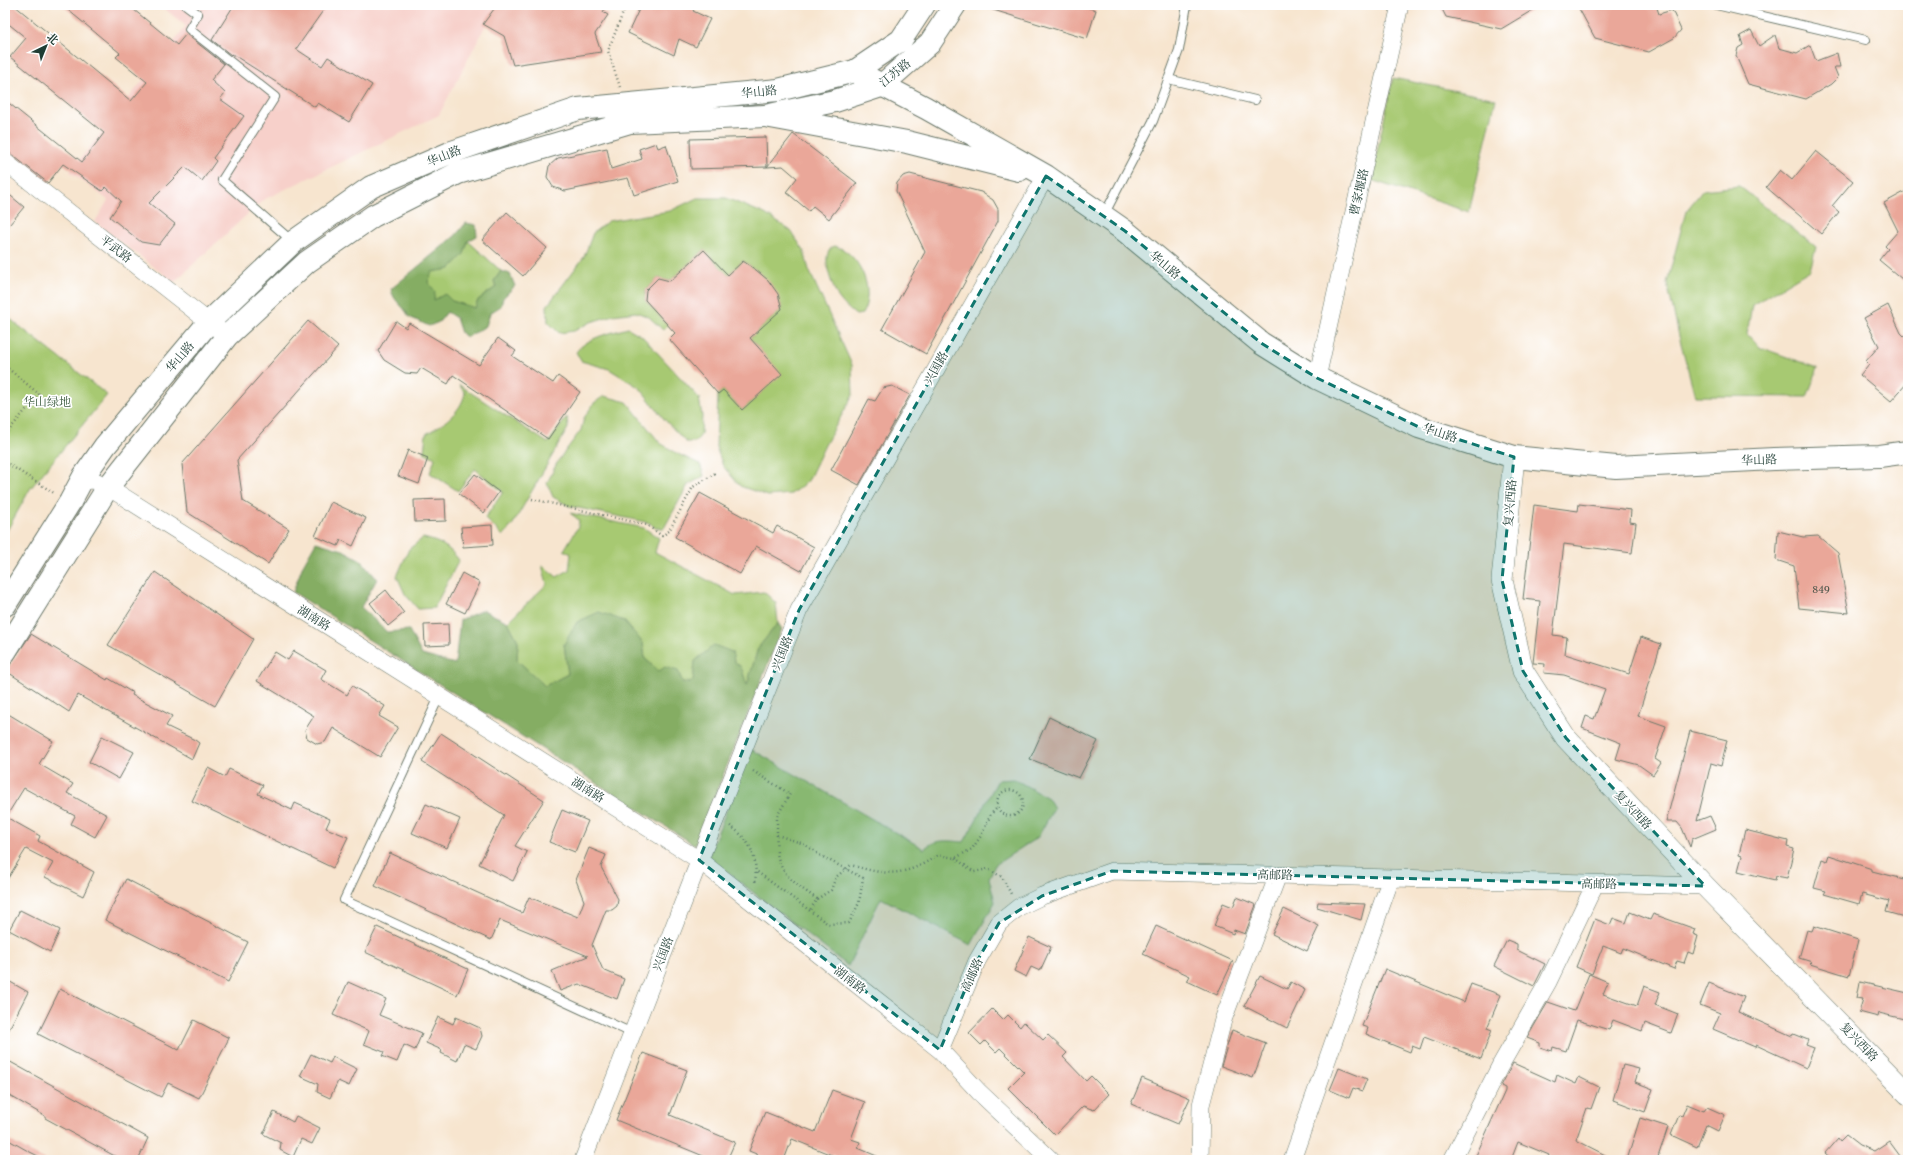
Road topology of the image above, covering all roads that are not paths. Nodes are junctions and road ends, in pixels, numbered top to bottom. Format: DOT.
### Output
graph roads {
  1 [pos="186,5"];
  2 [pos="924,5"];
  3 [pos="955,5"];
  4 [pos="1187,5"];
  5 [pos="1400,5"];
  6 [pos="1716,5"];
  7 [pos="195,8"];
  8 [pos="1866,40"];
  9 [pos="855,72"];
  10 [pos="1168,79"];
  11 [pos="881,86"];
  12 [pos="1255,100"];
  13 [pos="765,116"];
  14 [pos="5,162"];
  15 [pos="1046,176"];
  16 [pos="1104,216"];
  17 [pos="293,242"];
  18 [pos="209,322"];
  19 [pos="228,336"];
  20 [pos="1317,378"];
  21 [pos="1908,452"];
  22 [pos="1514,457"];
  23 [pos="84,476"];
  24 [pos="108,487"];
  25 [pos="5,605"];
  26 [pos="5,652"];
  27 [pos="439,697"];
  28 [pos="699,860"];
  29 [pos="1278,875"];
  30 [pos="1391,878"];
  31 [pos="1594,884"];
  32 [pos="1705,886"];
  33 [pos="632,1033"];
  34 [pos="940,1050"];
  35 [pos="1908,1094"];
  36 [pos="583,1160"];
  37 [pos="1051,1160"];
  38 [pos="1200,1160"];
  39 [pos="1292,1160"];
  40 [pos="1452,1160"];
  1 -- 7 [label="lane"];
  2 -- 9 [label="main road, 江苏路"];
  3 -- 11 [label="main road, 江苏路"];
  4 -- 10 [label="lane"];
  5 -- 20 [label="street, 曹家堰路"];
  6 -- 8 [label="lane"];
  7 -- 17 [label="lane"];
  9 -- 11 [label="main road, 华山路"];
  9 -- 17 [label="main road, 华山路"];
  10 -- 12 [label="lane"];
  10 -- 16 [label="lane"];
  11 -- 13 [label="main road, 江苏路"];
  11 -- 15 [label="main road, 华山路"];
  13 -- 15 [label="main road, 华山路"];
  13 -- 19 [label="main road, 华山路"];
  14 -- 18 [label="street, 平武路"];
  15 -- 16 [label="main road, 华山路"];
  15 -- 28 [label="street, 兴国路"];
  16 -- 20 [label="main road, 华山路"];
  17 -- 18 [label="main road, 华山路"];
  18 -- 19 [label="street, 平武路"];
  18 -- 23 [label="main road, 华山路"];
  19 -- 24 [label="main road, 华山路"];
  20 -- 22 [label="main road, 华山路"];
  21 -- 22 [label="main road, 华山路"];
  22 -- 32 [label="street, 复兴西路"];
  23 -- 24 [label="street, 湖南路"];
  23 -- 25 [label="main road, 华山路"];
  24 -- 26 [label="main road, 华山路"];
  24 -- 27 [label="street, 湖南路"];
  27 -- 28 [label="street, 湖南路"];
  27 -- 33 [label="lane"];
  28 -- 33 [label="street, 兴国路"];
  28 -- 34 [label="street, 湖南路"];
  29 -- 30 [label="street, 高邮路"];
  29 -- 34 [label="street, 高邮路"];
  29 -- 38 [label="street"];
  30 -- 31 [label="street, 高邮路"];
  30 -- 39 [label="street"];
  31 -- 32 [label="street, 高邮路"];
  31 -- 40 [label="street"];
  32 -- 35 [label="street, 复兴西路"];
  33 -- 36 [label="street, 兴国路"];
  34 -- 37 [label="street, 湖南路"];
}
